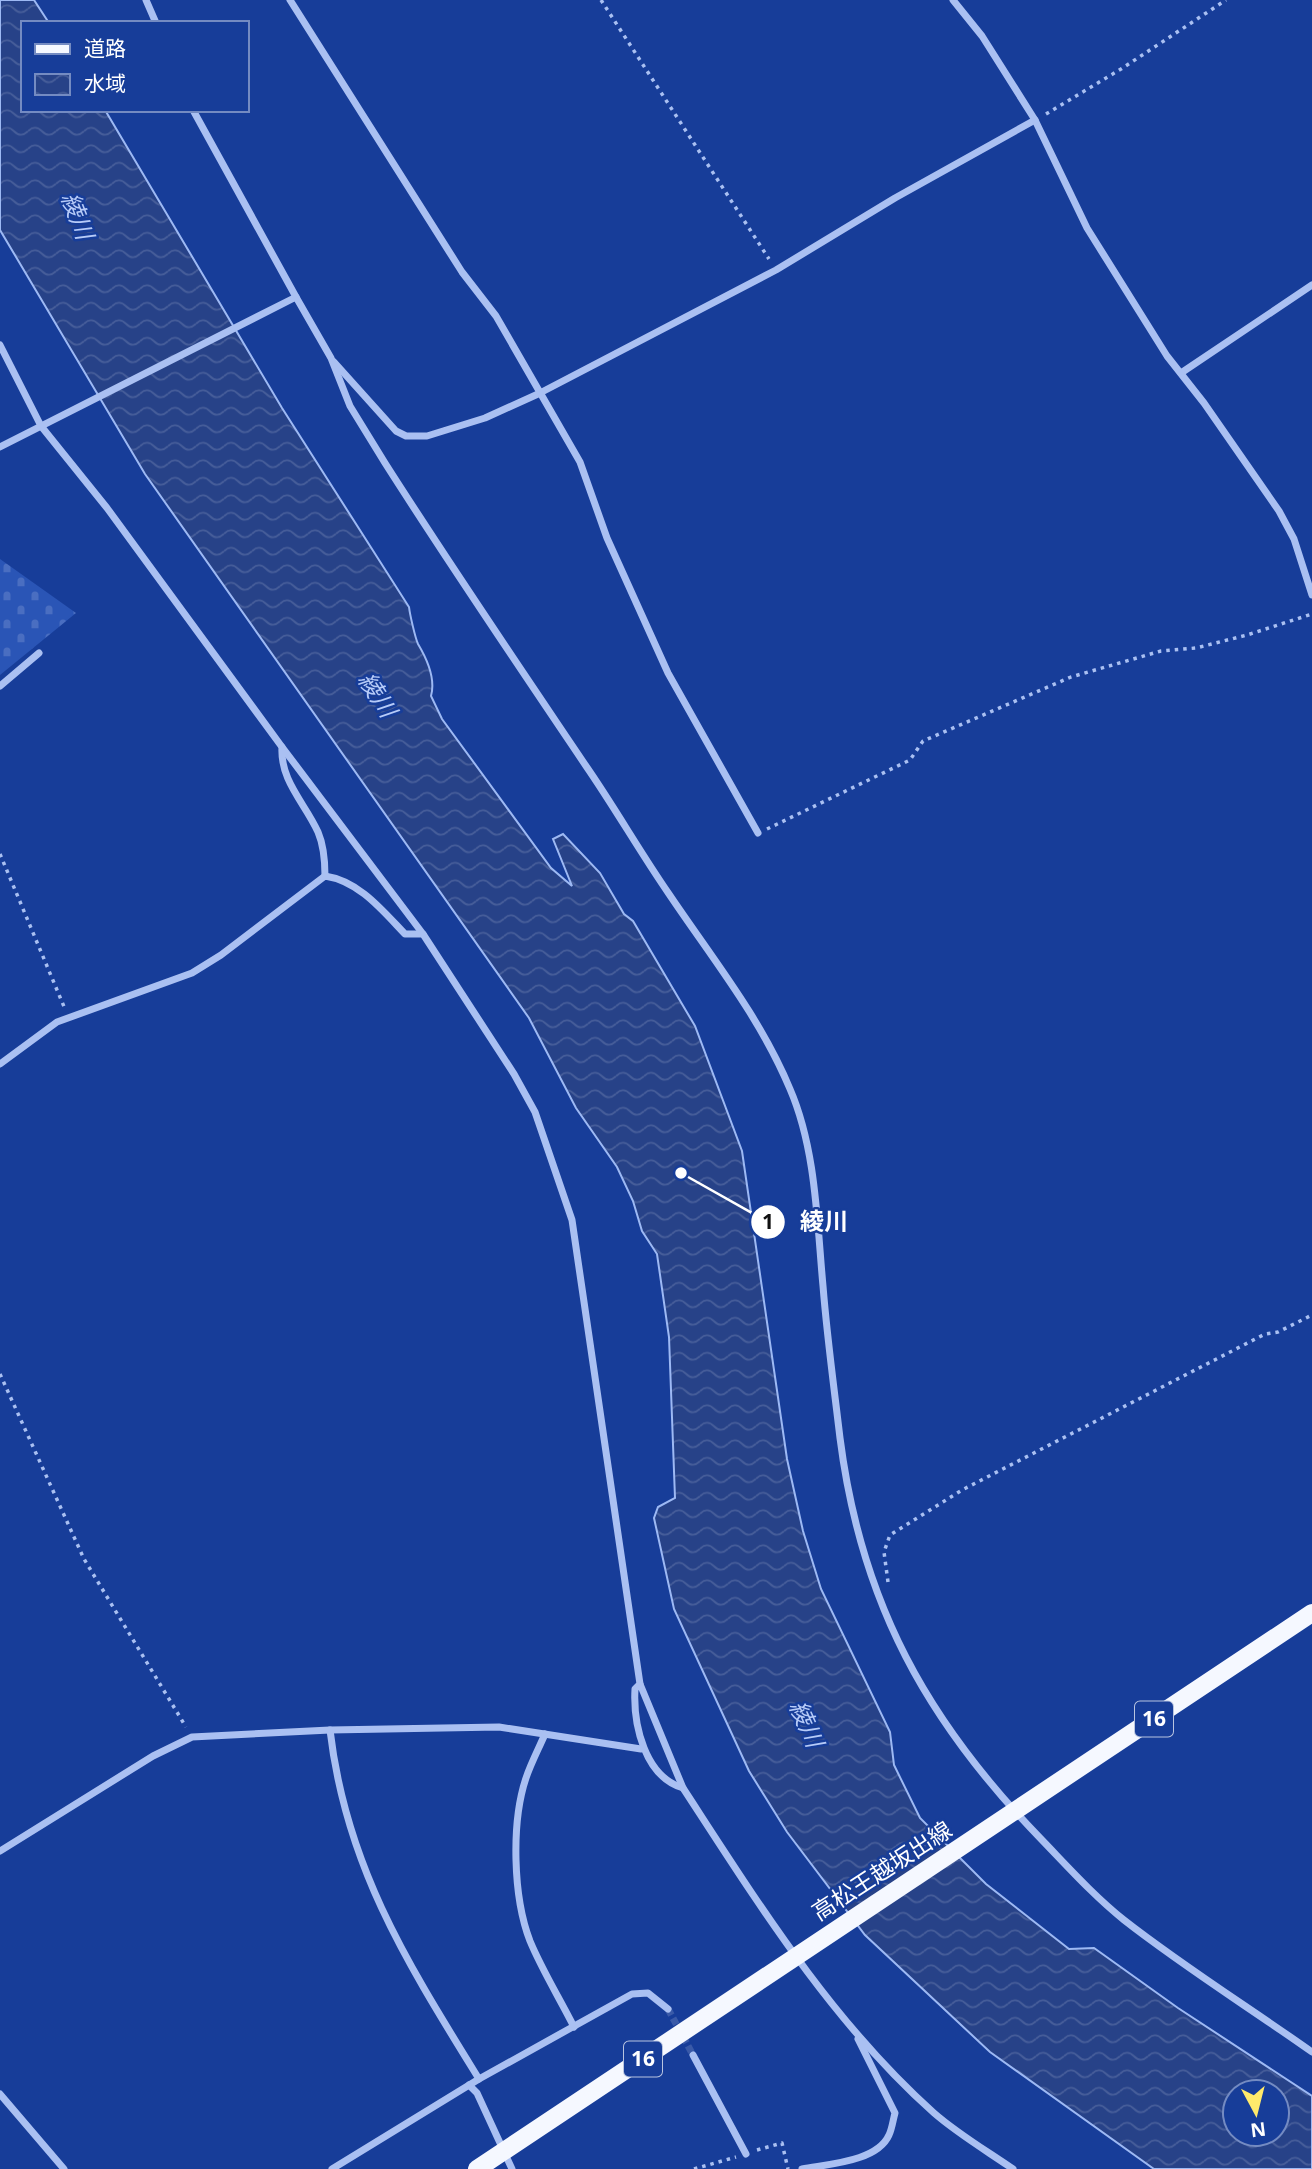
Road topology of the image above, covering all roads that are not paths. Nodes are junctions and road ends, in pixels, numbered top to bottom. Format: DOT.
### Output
graph roads {
  1 [pos="146,0"];
  2 [pos="290,0"];
  3 [pos="953,0"];
  4 [pos="155,21"];
  5 [pos="194,112"];
  6 [pos="1035,120"];
  7 [pos="1312,285"];
  8 [pos="296,297"];
  9 [pos="0,345"];
  10 [pos="331,358"];
  11 [pos="1181,373"];
  12 [pos="538,394"];
  13 [pos="41,426"];
  14 [pos="0,447"];
  15 [pos="1312,595"];
  16 [pos="39,653"];
  17 [pos="0,686"];
  18 [pos="282,747"];
  19 [pos="758,833"];
  20 [pos="325,876"];
  21 [pos="423,934"];
  22 [pos="0,1064"];
  23 [pos="1312,1614"];
  24 [pos="640,1684"];
  25 [pos="330,1730"];
  26 [pos="545,1734"];
  27 [pos="641,1748"];
  28 [pos="683,1788"];
  29 [pos="1015,1812"];
  30 [pos="0,1851"];
  31 [pos="802,1953"];
  32 [pos="668,2009"];
  33 [pos="574,2027"];
  34 [pos="855,2032"];
  35 [pos="1312,2052"];
  36 [pos="693,2055"];
  37 [pos="478,2079"];
  38 [pos="469,2085"];
  39 [pos="0,2094"];
  40 [pos="504,2151"];
  41 [pos="746,2154"];
  42 [pos="64,2169"];
  43 [pos="332,2169"];
  44 [pos="477,2169"];
  45 [pos="512,2169"];
  46 [pos="802,2169"];
  47 [pos="1013,2169"];
  1 -- 4 [label="street"];
  2 -- 12 [label="street"];
  3 -- 6 [label="street"];
  5 -- 8 [label="street"];
  6 -- 11 [label="street"];
  6 -- 12 [label="street"];
  7 -- 11 [label="street"];
  8 -- 10 [label="street"];
  8 -- 13 [label="street"];
  9 -- 13 [label="street"];
  10 -- 12 [label="street"];
  10 -- 29 [label="street"];
  11 -- 15 [label="street"];
  12 -- 19 [label="street"];
  13 -- 14 [label="street"];
  13 -- 18 [label="street"];
  16 -- 17 [label="street"];
  18 -- 20 [label="street"];
  18 -- 21 [label="street"];
  20 -- 21 [label="street"];
  20 -- 22 [label="street"];
  21 -- 24 [label="street"];
  23 -- 29 [label="main road, 高松王越坂出線 / 16"];
  24 -- 27 [label="street"];
  24 -- 28 [label="street"];
  25 -- 26 [label="street"];
  25 -- 30 [label="street"];
  25 -- 37 [label="street"];
  26 -- 27 [label="street"];
  26 -- 33 [label="street"];
  27 -- 28 [label="street"];
  28 -- 31 [label="street"];
  29 -- 31 [label="main road, 高松王越坂出線 / 16"];
  29 -- 35 [label="street"];
  31 -- 34 [label="street"];
  31 -- 40 [label="main road, 高松王越坂出線 / 16"];
  32 -- 33 [label="street"];
  33 -- 37 [label="street"];
  34 -- 46 [label="street"];
  34 -- 47 [label="street"];
  36 -- 41 [label="street"];
  37 -- 38 [label="street"];
  38 -- 40 [label="street"];
  38 -- 43 [label="street"];
  39 -- 42 [label="street"];
  40 -- 44 [label="main road, 高松王越坂出線 / 16"];
  40 -- 45 [label="street"];
}
